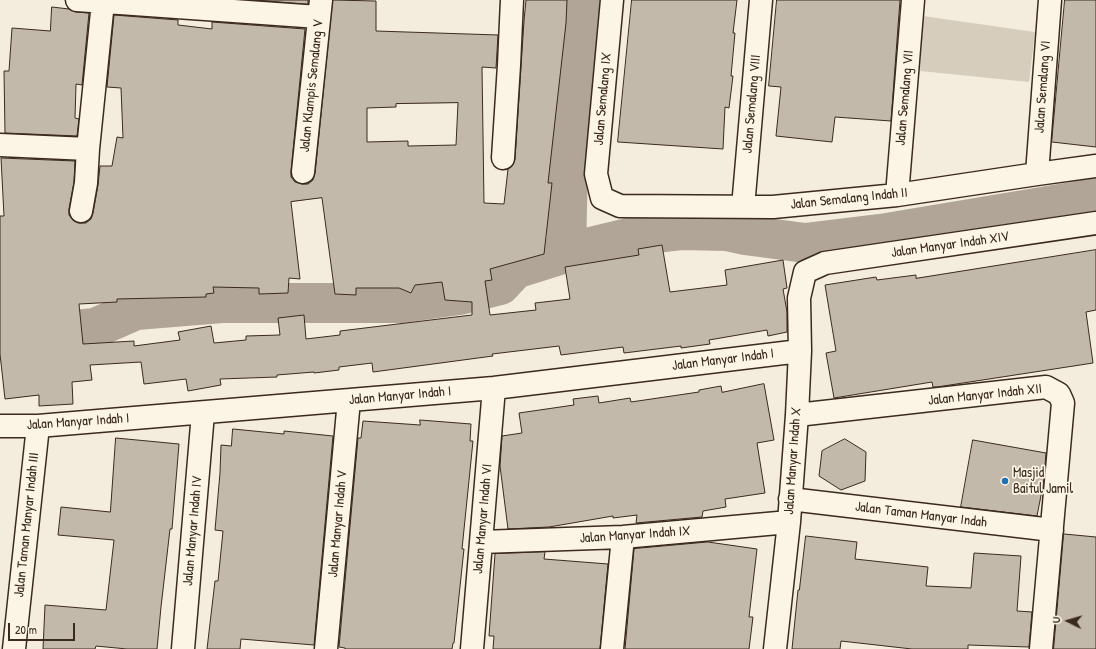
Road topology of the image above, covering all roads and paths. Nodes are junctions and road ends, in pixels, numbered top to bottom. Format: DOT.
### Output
graph roads {
  1 [pos="77,0"];
  2 [pos="512,0"];
  3 [pos="612,0"];
  4 [pos="761,0"];
  5 [pos="913,0"];
  6 [pos="1050,0"];
  7 [pos="103,2"];
  8 [pos="320,8"];
  9 [pos="0,145"];
  10 [pos="88,149"];
  11 [pos="503,158"];
  12 [pos="1096,166"];
  13 [pos="303,172"];
  14 [pos="1037,174"];
  15 [pos="897,196"];
  16 [pos="602,198"];
  17 [pos="743,207"];
  18 [pos="81,211"];
  19 [pos="1096,223"];
  20 [pos="805,272"];
  21 [pos="800,351"];
  22 [pos="494,388"];
  23 [pos="350,400"];
  24 [pos="203,413"];
  25 [pos="797,415"];
  26 [pos="0,426"];
  27 [pos="38,426"];
  28 [pos="790,499"];
  29 [pos="789,522"];
  30 [pos="1052,530"];
  31 [pos="623,537"];
  32 [pos="481,542"];
  33 [pos="14,649"];
  34 [pos="183,649"];
  35 [pos="326,649"];
  36 [pos="472,649"];
  37 [pos="612,649"];
  38 [pos="775,649"];
  39 [pos="1041,649"];
  1 -- 7 [label="street"];
  2 -- 11 [label="street"];
  3 -- 16 [label="street, Jalan Semalang IX"];
  4 -- 17 [label="street, Jalan Semalang VIII"];
  5 -- 15 [label="street, Jalan Semalang VII"];
  6 -- 14 [label="street, Jalan Semalang VI"];
  7 -- 8 [label="street"];
  7 -- 10 [label="street"];
  8 -- 13 [label="street, Jalan Klampis Semalang V"];
  9 -- 10 [label="street"];
  10 -- 18 [label="street"];
  12 -- 14 [label="street, Jalan Semalang Indah II"];
  14 -- 15 [label="street, Jalan Semalang Indah II"];
  15 -- 17 [label="street, Jalan Semalang Indah II"];
  16 -- 17 [label="street, Jalan Semalang Indah II"];
  19 -- 20 [label="street, Jalan Manyar Indah XIV"];
  20 -- 21 [label="street, Jalan Manyar Indah X"];
  21 -- 22 [label="street, Jalan Manyar Indah I"];
  21 -- 25 [label="street, Jalan Manyar Indah X"];
  22 -- 23 [label="street, Jalan Manyar Indah I"];
  22 -- 32 [label="street, Jalan Manyar Indah VI"];
  23 -- 24 [label="street, Jalan Manyar Indah I"];
  23 -- 35 [label="street, Jalan Manyar Indah V"];
  24 -- 27 [label="street, Jalan Manyar Indah I"];
  24 -- 34 [label="street, Jalan Manyar Indah IV"];
  25 -- 28 [label="street, Jalan Manyar Indah X"];
  25 -- 30 [label="street, Jalan Manyar Indah XII"];
  26 -- 27 [label="street, Jalan Manyar Indah I"];
  27 -- 33 [label="street, Jalan Taman Manyar Indah III"];
  28 -- 29 [label="street, Jalan Manyar Indah X"];
  28 -- 30 [label="street, Jalan Taman Manyar Indah"];
  29 -- 31 [label="street, Jalan Manyar Indah IX"];
  29 -- 38 [label="street, Jalan Manyar Indah X"];
  30 -- 39 [label="street, Jalan Manyar Indah XII"];
  31 -- 32 [label="street, Jalan Manyar Indah IX"];
  31 -- 37 [label="street"];
  32 -- 36 [label="street, Jalan Manyar Indah VI"];
}
